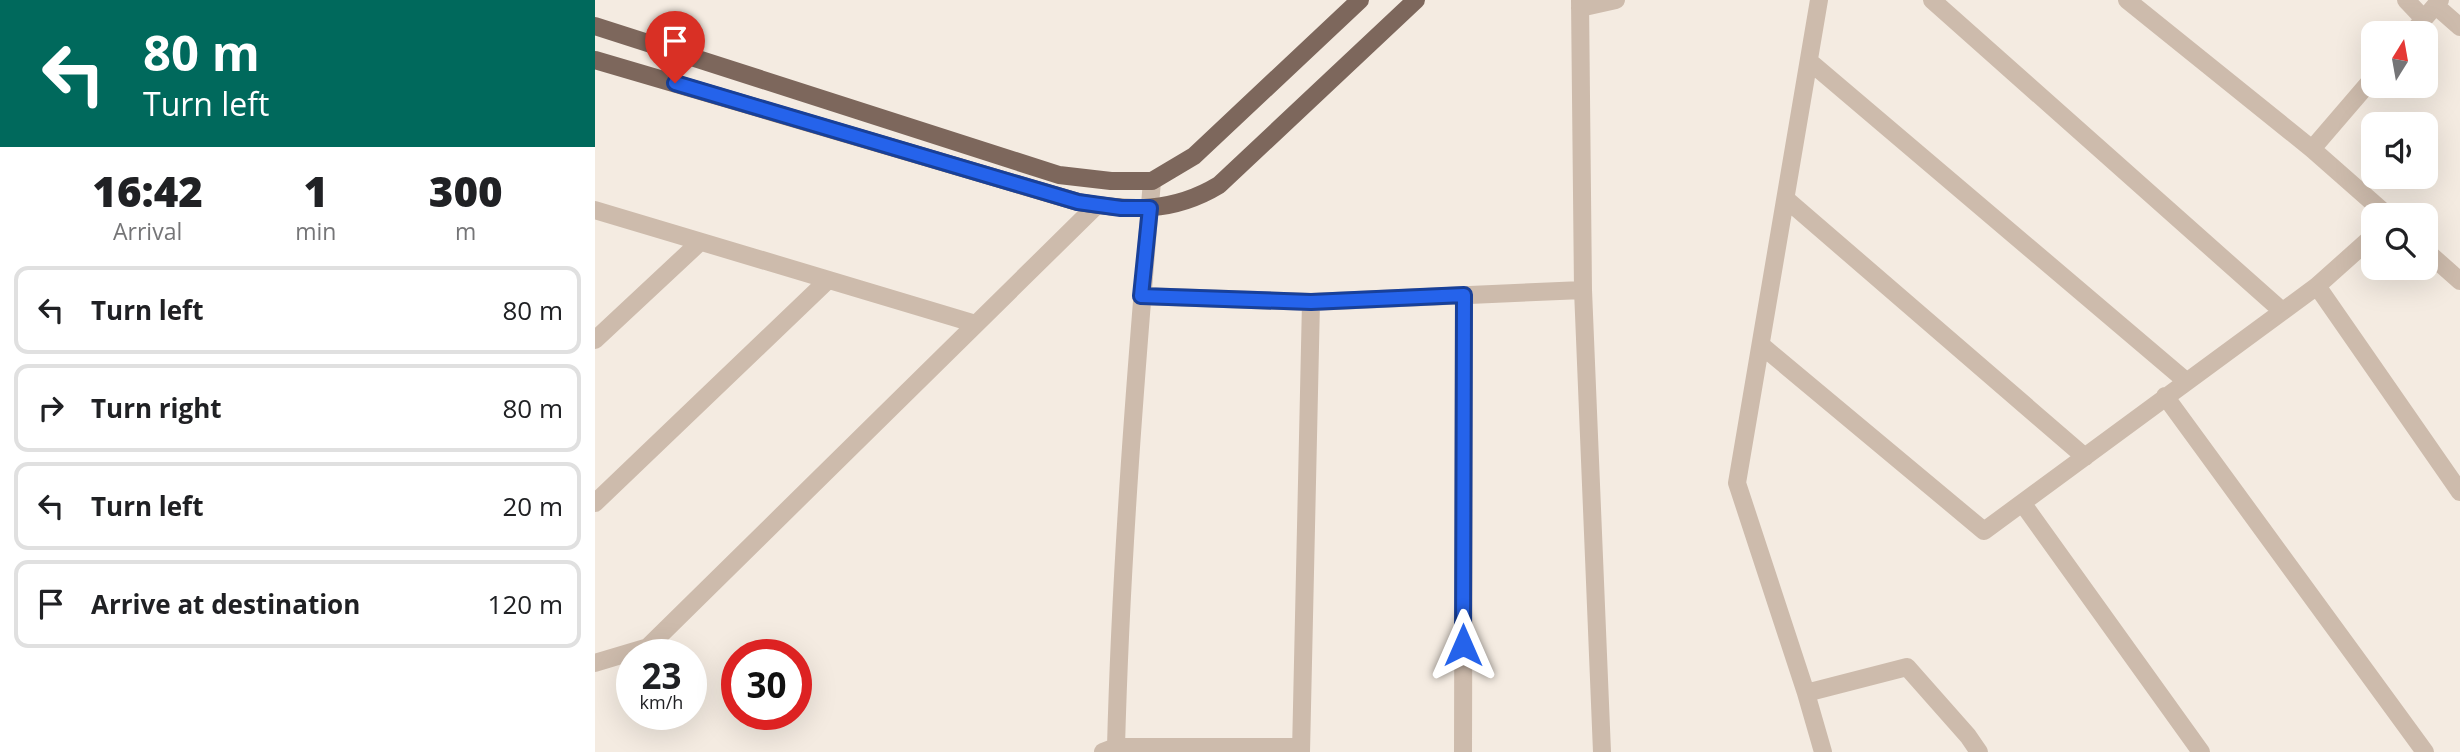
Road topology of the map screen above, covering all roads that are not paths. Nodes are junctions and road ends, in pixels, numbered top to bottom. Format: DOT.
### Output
graph roads {
  1 [pos="1360,0"];
  2 [pos="1416,0"];
  3 [pos="1616,0"];
  4 [pos="1819,0"];
  5 [pos="1932,0"];
  6 [pos="2127,0"];
  7 [pos="2406,0"];
  8 [pos="1580,4"];
  9 [pos="2433,8"];
  10 [pos="595,26"];
  11 [pos="2460,27"];
  12 [pos="595,60"];
  13 [pos="1809,61"];
  14 [pos="2361,92"];
  15 [pos="2312,149"];
  16 [pos="1152,181"];
  17 [pos="1786,199"];
  18 [pos="2373,203"];
  19 [pos="1097,205"];
  20 [pos="1150,208"];
  21 [pos="595,210"];
  22 [pos="700,242"];
  23 [pos="2361,247"];
  24 [pos="2438,262"];
  25 [pos="828,280"];
  26 [pos="2460,281"];
  27 [pos="2317,286"];
  28 [pos="1583,290"];
  29 [pos="1464,295"];
  30 [pos="1141,296"];
  31 [pos="1311,302"];
  32 [pos="2281,310"];
  33 [pos="976,324"];
  34 [pos="595,340"];
  35 [pos="1761,345"];
  36 [pos="2186,381"];
  37 [pos="2165,396"];
  38 [pos="2085,457"];
  39 [pos="2460,492"];
  40 [pos="595,503"];
  41 [pos="2023,503"];
  42 [pos="595,663"];
  43 [pos="1806,693"];
  44 [pos="1966,744"];
  45 [pos="1301,749"];
  46 [pos="1112,750"];
  47 [pos="1463,752"];
  48 [pos="1602,752"];
  49 [pos="1823,752"];
  50 [pos="1979,752"];
  51 [pos="2201,752"];
  52 [pos="2424,752"];
  1 -- 16 [label="main road"];
  2 -- 20 [label="main road"];
  3 -- 8 [label="street"];
  4 -- 13 [label="street"];
  5 -- 32 [label="street"];
  6 -- 15 [label="street"];
  7 -- 9 [label="street"];
  8 -- 28 [label="street"];
  9 -- 11 [label="street"];
  10 -- 16 [label="main road"];
  12 -- 19 [label="main road"];
  13 -- 17 [label="street"];
  13 -- 36 [label="street"];
  14 -- 15 [label="street"];
  15 -- 18 [label="street"];
  16 -- 20 [label="street"];
  17 -- 35 [label="street"];
  17 -- 38 [label="street"];
  19 -- 20 [label="main road"];
  19 -- 33 [label="street"];
  20 -- 30 [label="street"];
  21 -- 22 [label="street"];
  22 -- 25 [label="street"];
  22 -- 34 [label="street"];
  23 -- 27 [label="street"];
  24 -- 26 [label="street"];
  25 -- 33 [label="street"];
  25 -- 40 [label="street"];
  27 -- 32 [label="street"];
  27 -- 39 [label="street"];
  28 -- 29 [label="street"];
  28 -- 48 [label="street"];
  29 -- 31 [label="street"];
  29 -- 47 [label="street"];
  30 -- 31 [label="street"];
  30 -- 46 [label="street"];
  31 -- 45 [label="street"];
  32 -- 36 [label="street"];
  33 -- 42 [label="street"];
  35 -- 41 [label="street"];
  35 -- 43 [label="street"];
  36 -- 37 [label="street"];
  37 -- 38 [label="street"];
  37 -- 52 [label="street"];
  38 -- 41 [label="street"];
  41 -- 51 [label="street"];
  43 -- 44 [label="street"];
  43 -- 49 [label="street"];
  44 -- 50 [label="street"];
  45 -- 46 [label="street"];
}
